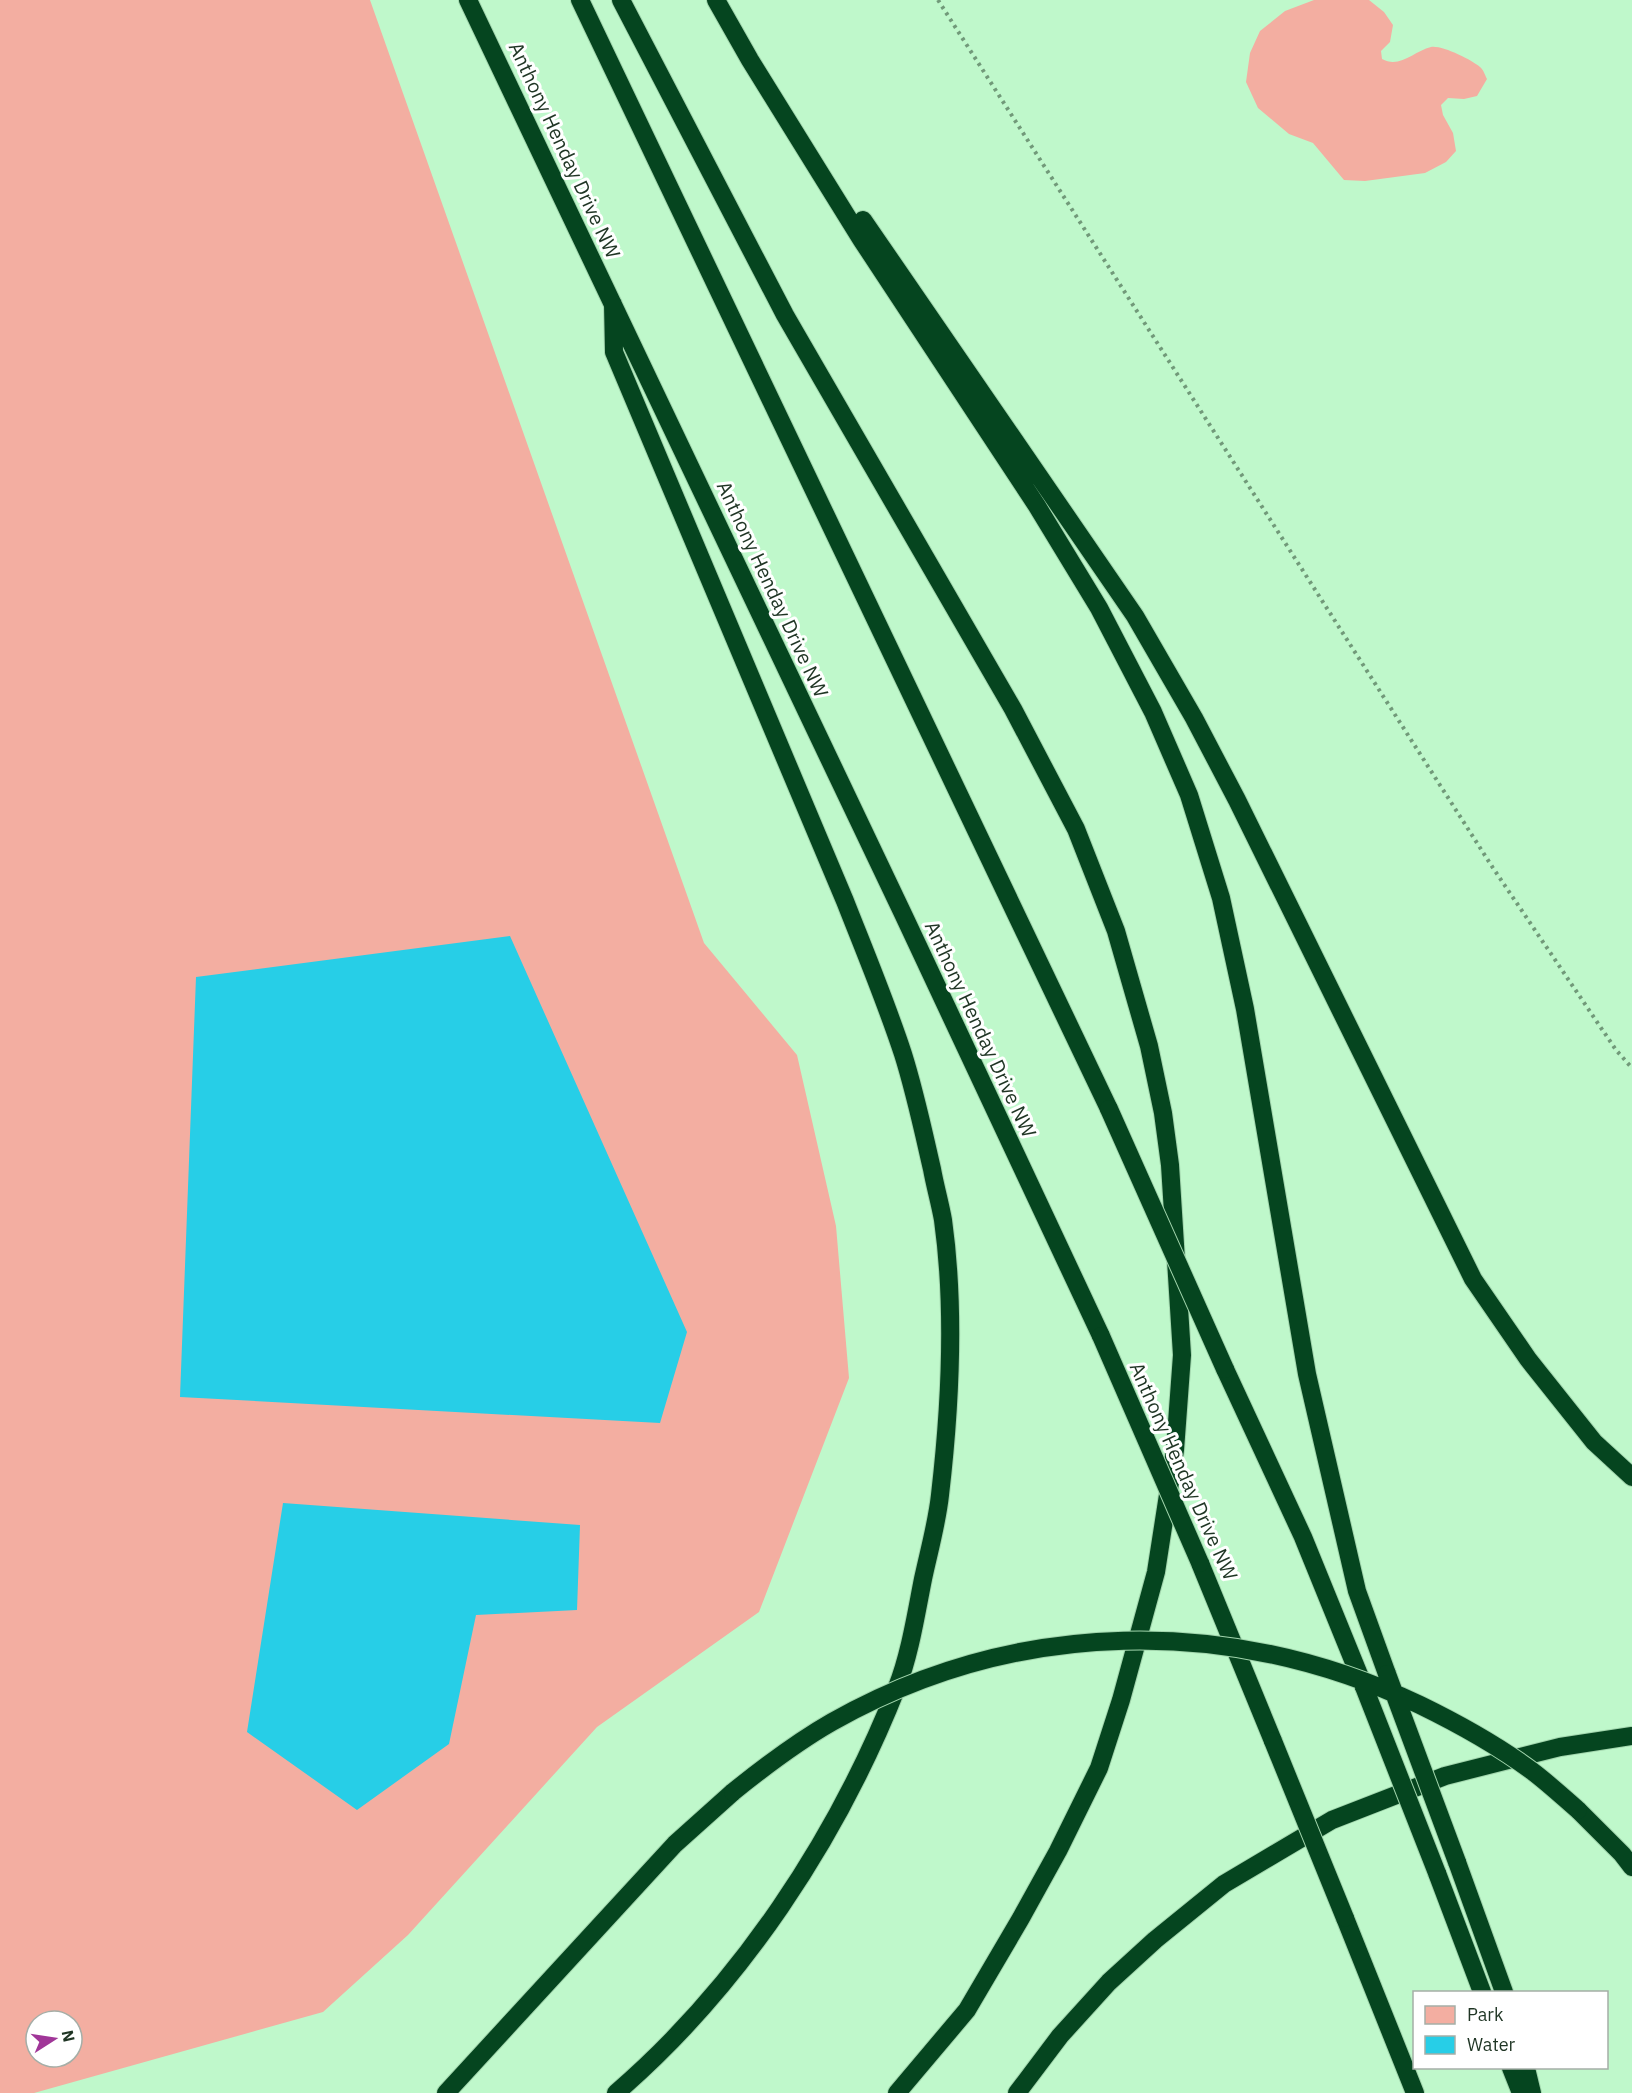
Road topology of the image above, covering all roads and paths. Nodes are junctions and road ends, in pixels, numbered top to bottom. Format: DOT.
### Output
graph roads {
  1 [pos="468,0"];
  2 [pos="580,0"];
  3 [pos="621,0"];
  4 [pos="716,0"];
  5 [pos="938,0"];
  6 [pos="803,143"];
  7 [pos="613,304"];
  8 [pos="1632,1068"];
  9 [pos="1632,1477"];
  10 [pos="1632,1736"];
  11 [pos="1632,1867"];
  12 [pos="1482,1991"];
  13 [pos="1504,1991"];
  14 [pos="1389,2025"];
  15 [pos="1512,2069"];
  16 [pos="1526,2069"];
  17 [pos="446,2093"];
  18 [pos="616,2093"];
  19 [pos="897,2093"];
  20 [pos="1017,2093"];
  21 [pos="1408,2093"];
  22 [pos="1415,2093"];
  23 [pos="1521,2093"];
  24 [pos="1532,2093"];
  1 -- 7 [label="highway, Anthony Henday Drive NW"];
  2 -- 12 [label="highway, bridge"];
  3 -- 19 [label="highway"];
  4 -- 6 [label="highway"];
  5 -- 8 [label="path"];
  6 -- 9 [label="highway"];
  6 -- 13 [label="highway, bridge"];
  7 -- 14 [label="highway, Anthony Henday Drive NW, bridge"];
  7 -- 18 [label="highway"];
  10 -- 20 [label="highway"];
  11 -- 17 [label="highway, bridge"];
  14 -- 21 [label="highway"];
  14 -- 22 [label="highway, Anthony Henday Drive NW"];
  15 -- 23 [label="highway"];
  16 -- 24 [label="highway"];
}
